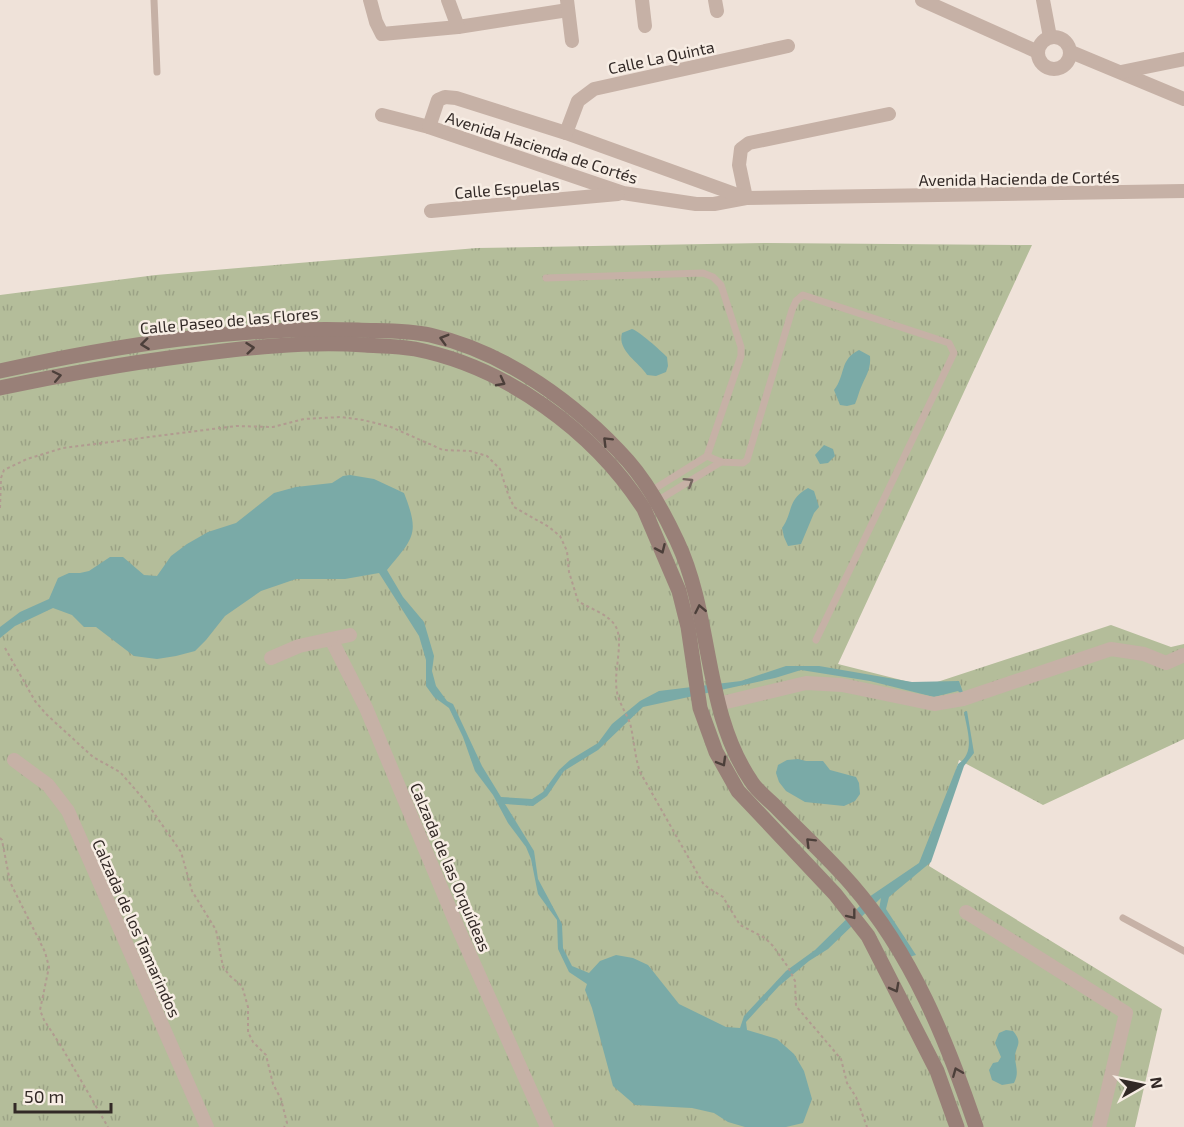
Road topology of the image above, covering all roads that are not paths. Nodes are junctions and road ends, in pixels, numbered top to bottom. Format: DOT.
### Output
graph roads {
  1 [pos="154,0"];
  2 [pos="370,0"];
  3 [pos="448,0"];
  4 [pos="642,0"];
  5 [pos="922,0"];
  6 [pos="1043,0"];
  7 [pos="567,5"];
  8 [pos="645,26"];
  9 [pos="458,27"];
  10 [pos="1050,37"];
  11 [pos="572,41"];
  12 [pos="788,46"];
  13 [pos="1038,52"];
  14 [pos="1071,52"];
  15 [pos="1184,59"];
  16 [pos="158,72"];
  17 [pos="1121,72"];
  18 [pos="1184,99"];
  19 [pos="889,114"];
  20 [pos="382,115"];
  21 [pos="429,127"];
  22 [pos="566,133"];
  23 [pos="1184,192"];
  24 [pos="623,193"];
  25 [pos="746,198"];
  26 [pos="430,211"];
  27 [pos="546,278"];
  28 [pos="204,336"];
  29 [pos="206,353"];
  30 [pos="0,371"];
  31 [pos="0,388"];
  32 [pos="707,456"];
  33 [pos="721,462"];
  34 [pos="647,500"];
  35 [pos="350,635"];
  36 [pos="331,639"];
  37 [pos="816,640"];
  38 [pos="1184,655"];
  39 [pos="271,658"];
  40 [pos="718,704"];
  41 [pos="724,721"];
  42 [pos="708,729"];
  43 [pos="14,760"];
  44 [pos="966,912"];
  45 [pos="1123,918"];
  46 [pos="1184,951"];
  47 [pos="945,1042"];
  48 [pos="926,1049"];
  49 [pos="207,1127"];
  50 [pos="547,1127"];
  51 [pos="957,1127"];
  52 [pos="976,1127"];
  53 [pos="1099,1127"];
  1 -- 16 [label="lane"];
  2 -- 9 [label="street"];
  3 -- 9 [label="street"];
  4 -- 8 [label="street"];
  5 -- 13 [label="street"];
  6 -- 10 [label="street"];
  7 -- 9 [label="street"];
  7 -- 11 [label="street"];
  10 -- 13 [label="street"];
  10 -- 14 [label="street"];
  12 -- 22 [label="street, Calle La Quinta"];
  13 -- 14 [label="street"];
  14 -- 17 [label="street"];
  15 -- 17 [label="street"];
  17 -- 18 [label="street"];
  19 -- 25 [label="street"];
  20 -- 21 [label="street"];
  21 -- 22 [label="street, Avenida Hacienda de Cortés"];
  21 -- 24 [label="street, Avenida Hacienda de Cortés"];
  22 -- 25 [label="street, Avenida Hacienda de Cortés"];
  23 -- 25 [label="street, Avenida Hacienda de Cortés"];
  24 -- 25 [label="street, Avenida Hacienda de Cortés"];
  24 -- 26 [label="street, Calle Espuelas"];
  27 -- 32 [label="lane"];
  28 -- 29 [label="street"];
  28 -- 30 [label="street, Calle Paseo de las Flores, one-way"];
  34 -- 28 [label="street, Calle Paseo de las Flores, one-way"];
  31 -- 29 [label="street, Calle Paseo de las Flores, one-way"];
  29 -- 34 [label="street, Calle Paseo de las Flores, one-way"];
  32 -- 33 [label="lane"];
  32 -- 34 [label="lane"];
  34 -- 33 [label="lane, one-way"];
  33 -- 37 [label="lane"];
  40 -- 34 [label="street, Calle Paseo de las Flores, one-way"];
  34 -- 42 [label="street, Calle Paseo de las Flores, one-way"];
  35 -- 36 [label="street"];
  36 -- 39 [label="street"];
  36 -- 50 [label="street, Calzada de las Orquídeas"];
  38 -- 40 [label="street"];
  40 -- 41 [label="street, Calle Paseo de las Flores"];
  41 -- 42 [label="street"];
  47 -- 41 [label="street, Calle Paseo de las Flores, one-way"];
  42 -- 48 [label="street, Calle Paseo de las Flores, one-way"];
  43 -- 49 [label="street, Calzada de los Tamarindos"];
  44 -- 53 [label="street"];
  45 -- 46 [label="lane"];
  47 -- 48 [label="street"];
  52 -- 47 [label="street, Calle Paseo de las Flores, one-way"];
  48 -- 51 [label="street, Calle Paseo de las Flores"];
}
